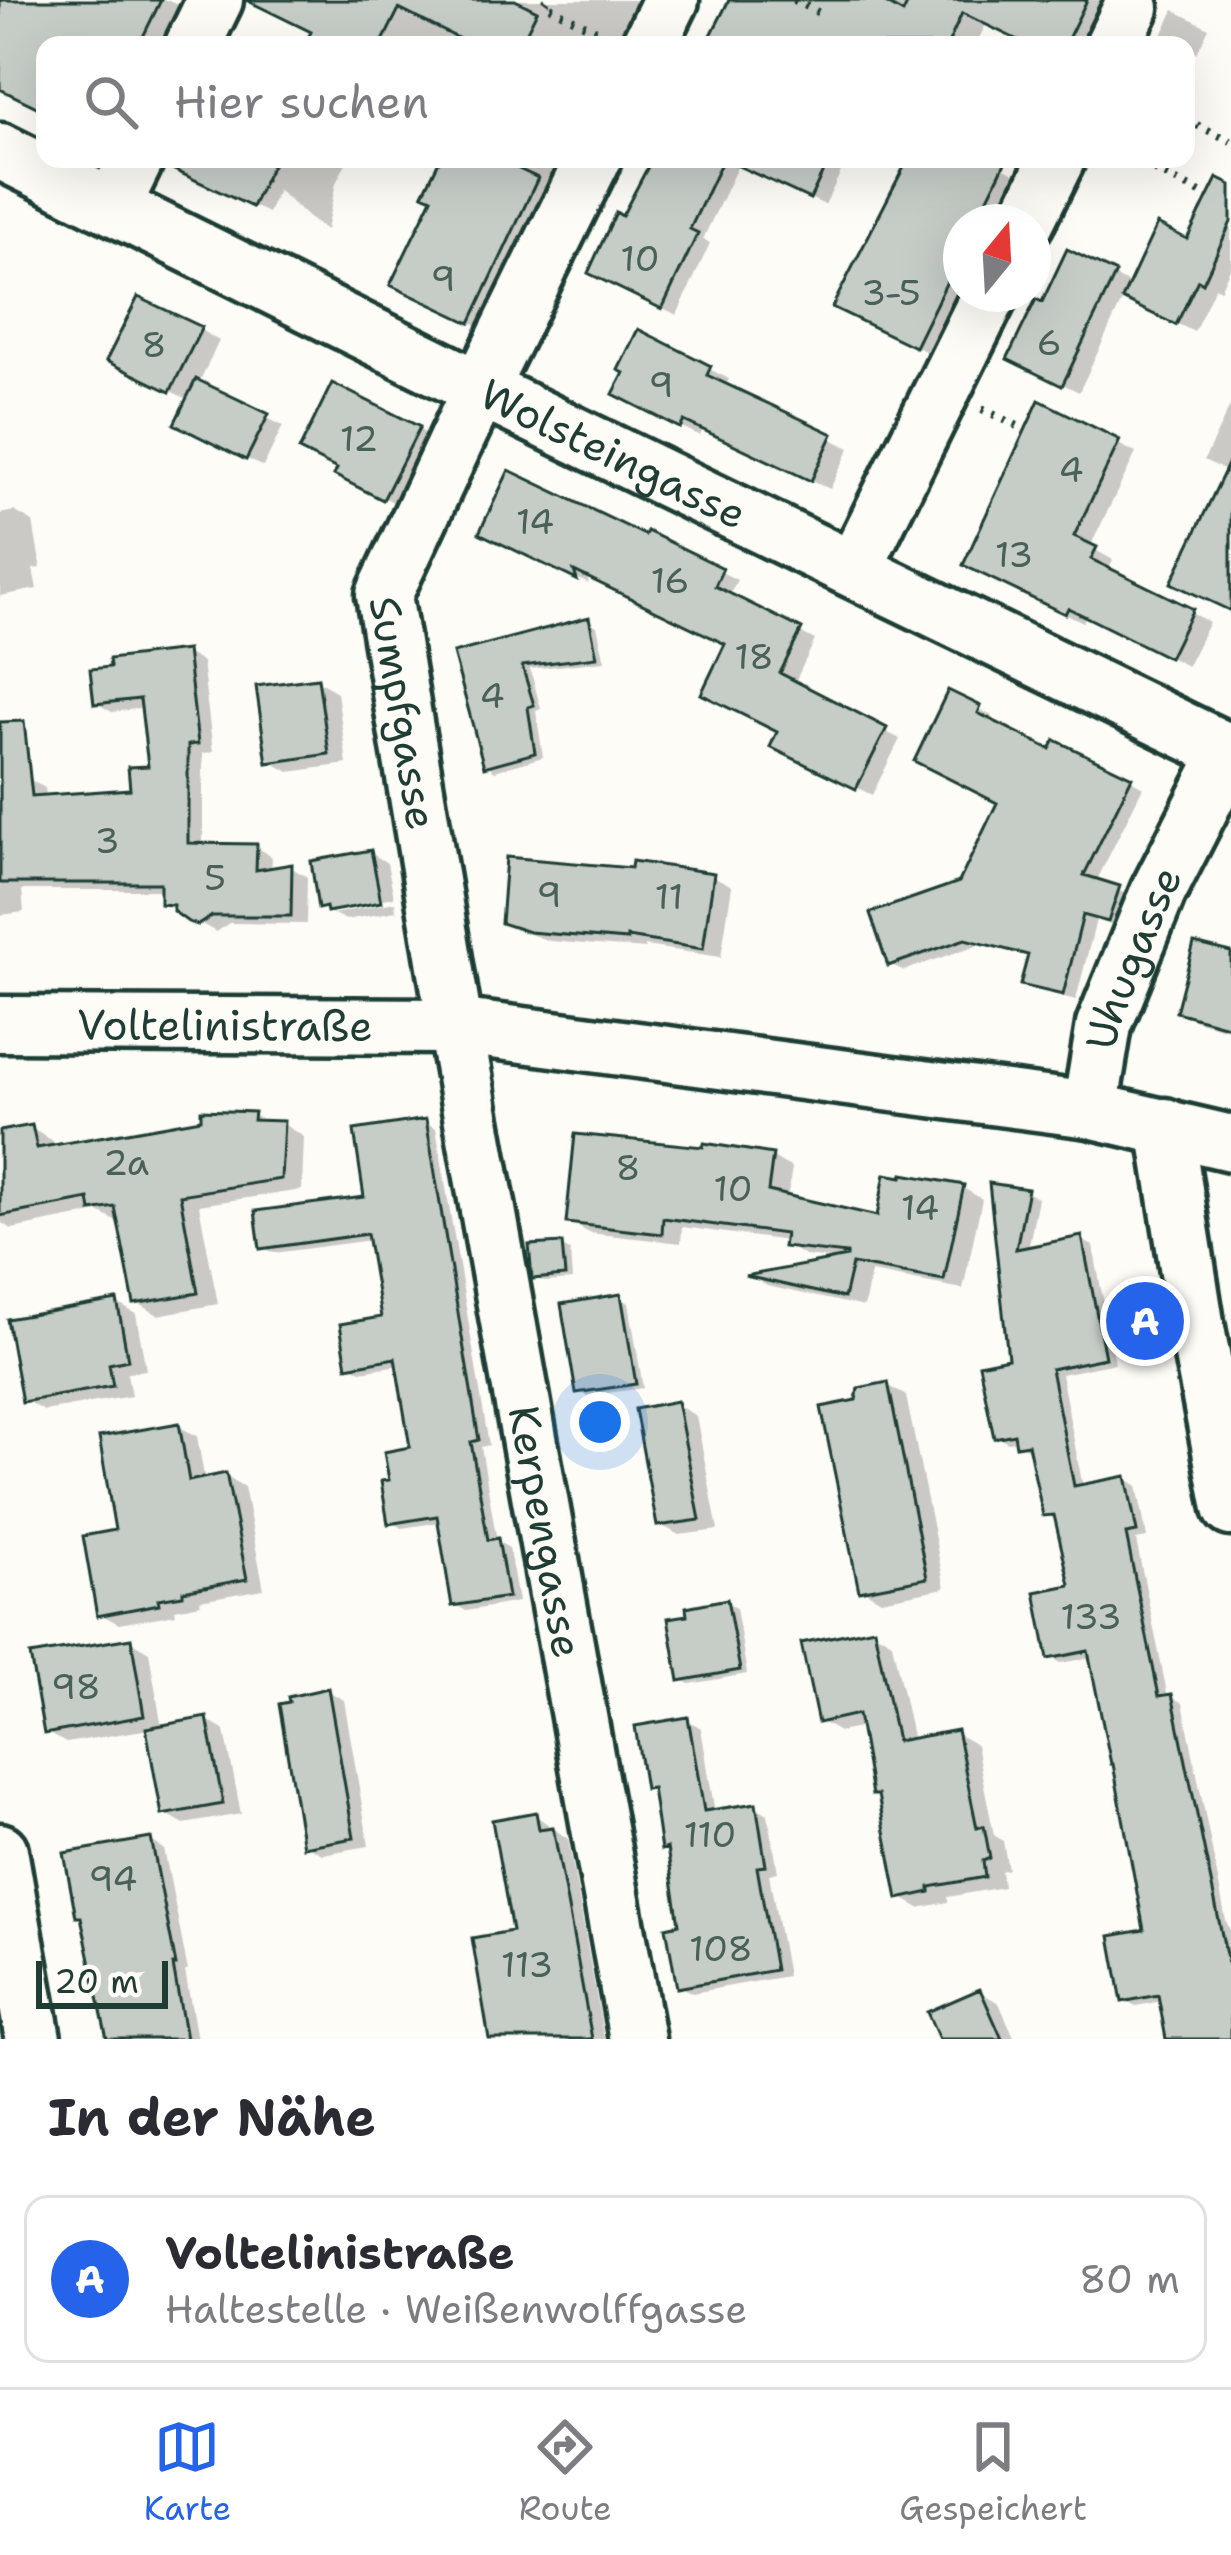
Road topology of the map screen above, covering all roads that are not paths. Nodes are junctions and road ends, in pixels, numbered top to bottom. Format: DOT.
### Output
graph roads {
  1 [pos="215,0"];
  2 [pos="671,0"];
  3 [pos="197,36"];
  4 [pos="631,36"];
  5 [pos="0,151"];
  6 [pos="36,160"];
  7 [pos="66,168"];
  8 [pos="589,168"];
  9 [pos="1053,168"];
  10 [pos="124,183"];
  11 [pos="1035,204"];
  12 [pos="981,312"];
  13 [pos="480,389"];
  14 [pos="854,568"];
  15 [pos="1230,751"];
  16 [pos="0,1024"];
  17 [pos="455,1026"];
  18 [pos="1090,1110"];
  19 [pos="1165,1126"];
  20 [pos="1231,1142"];
  21 [pos="1231,1508"];
  22 [pos="0,1851"];
  23 [pos="33,2039"];
  24 [pos="637,2039"];
  1 -- 3 [label="street"];
  2 -- 4 [label="street"];
  5 -- 6 [label="street, Wolsteingasse"];
  7 -- 10 [label="street, Wolsteingasse"];
  8 -- 13 [label="street, Sumpfgasse"];
  9 -- 11 [label="street"];
  10 -- 13 [label="street, Wolsteingasse"];
  12 -- 14 [label="street"];
  13 -- 14 [label="street, Wolsteingasse"];
  13 -- 17 [label="street, Sumpfgasse"];
  14 -- 15 [label="street, Wolsteingasse"];
  15 -- 18 [label="street, Uhugasse"];
  16 -- 17 [label="street, Voltelinistraße"];
  17 -- 18 [label="street, Voltelinistraße"];
  17 -- 24 [label="street, Kerpengasse"];
  18 -- 19 [label="street, Voltelinistraße"];
  19 -- 20 [label="street, Voltelinistraße"];
  19 -- 21 [label="street"];
  22 -- 23 [label="street"];
}
